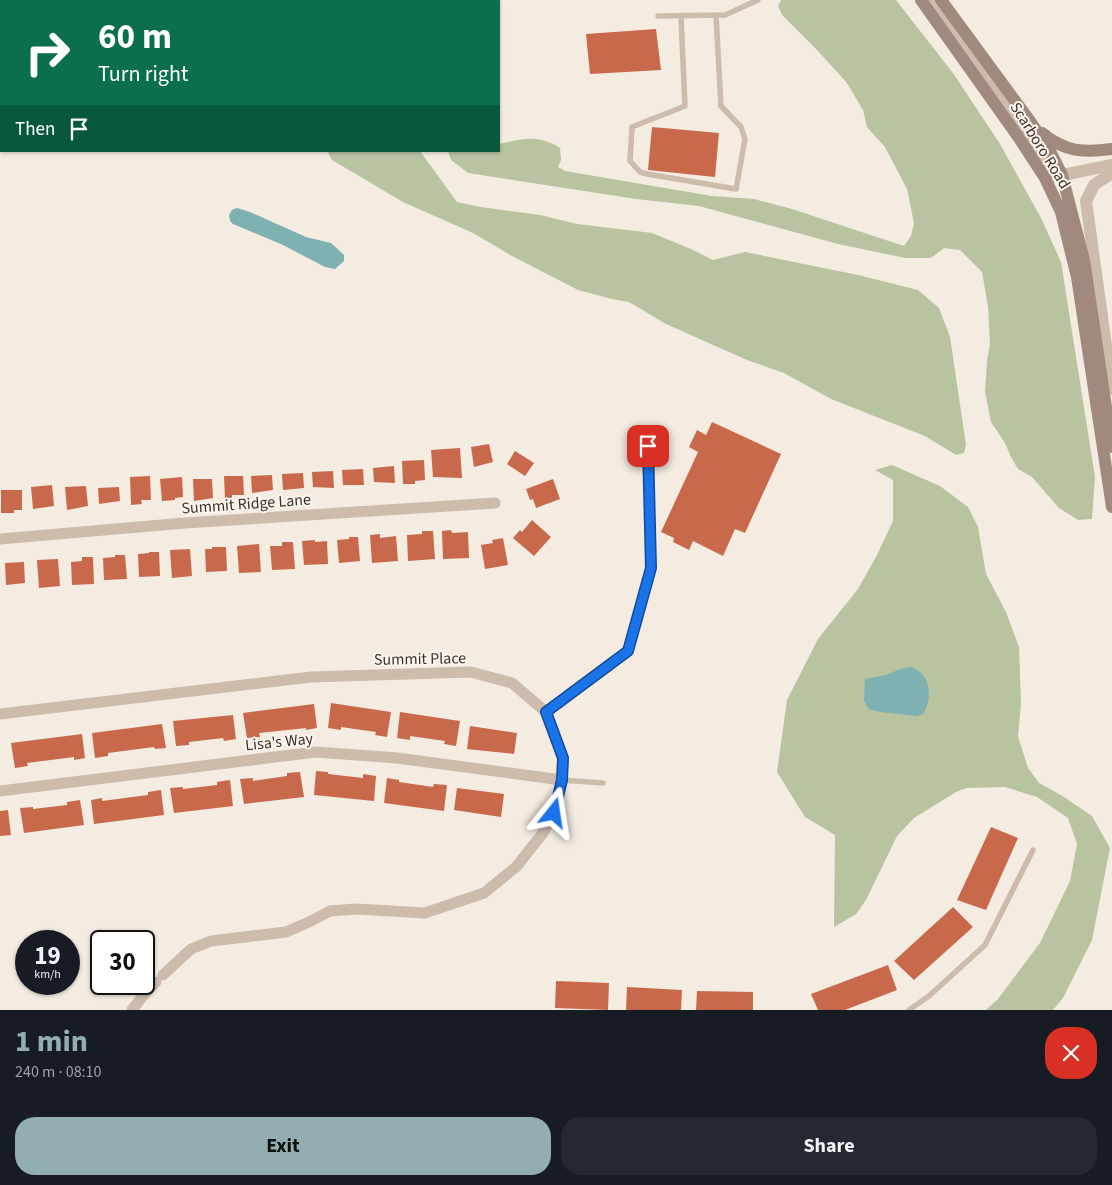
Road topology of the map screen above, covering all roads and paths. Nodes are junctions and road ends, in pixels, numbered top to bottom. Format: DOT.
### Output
graph roads {
  1 [pos="758,0"];
  2 [pos="921,0"];
  3 [pos="929,0"];
  4 [pos="941,0"];
  5 [pos="716,15"];
  6 [pos="658,16"];
  7 [pos="682,16"];
  8 [pos="1033,126"];
  9 [pos="1112,149"];
  10 [pos="1112,165"];
  11 [pos="1112,174"];
  12 [pos="1062,175"];
  13 [pos="1045,178"];
  14 [pos="1112,389"];
  15 [pos="648,446"];
  16 [pos="1112,447"];
  17 [pos="495,503"];
  18 [pos="1112,507"];
  19 [pos="0,538"];
  20 [pos="546,712"];
  21 [pos="0,714"];
  22 [pos="562,780"];
  23 [pos="602,783"];
  24 [pos="0,791"];
  25 [pos="1033,850"];
  26 [pos="132,1010"];
  27 [pos="909,1010"];
  1 -- 5 [label="lane"];
  2 -- 13 [label="main road, Scarboro Road"];
  3 -- 12 [label="street"];
  4 -- 8 [label="main road, Scarboro Road"];
  5 -- 7 [label="lane"];
  5 -- 7 [label="lane"];
  6 -- 7 [label="lane"];
  8 -- 9 [label="main road"];
  8 -- 12 [label="main road, Scarboro Road"];
  10 -- 12 [label="street"];
  11 -- 14 [label="street"];
  12 -- 13 [label="street"];
  12 -- 16 [label="main road, Scarboro Road"];
  13 -- 18 [label="main road, Scarboro Road"];
  15 -- 20 [label="lane"];
  17 -- 19 [label="street, Summit Ridge Lane"];
  20 -- 21 [label="street, Summit Place"];
  20 -- 22 [label="street, Summit Place"];
  22 -- 23 [label="lane"];
  22 -- 24 [label="street, Lisa's Way"];
  22 -- 26 [label="street, Summit Place"];
  25 -- 27 [label="lane"];
}
